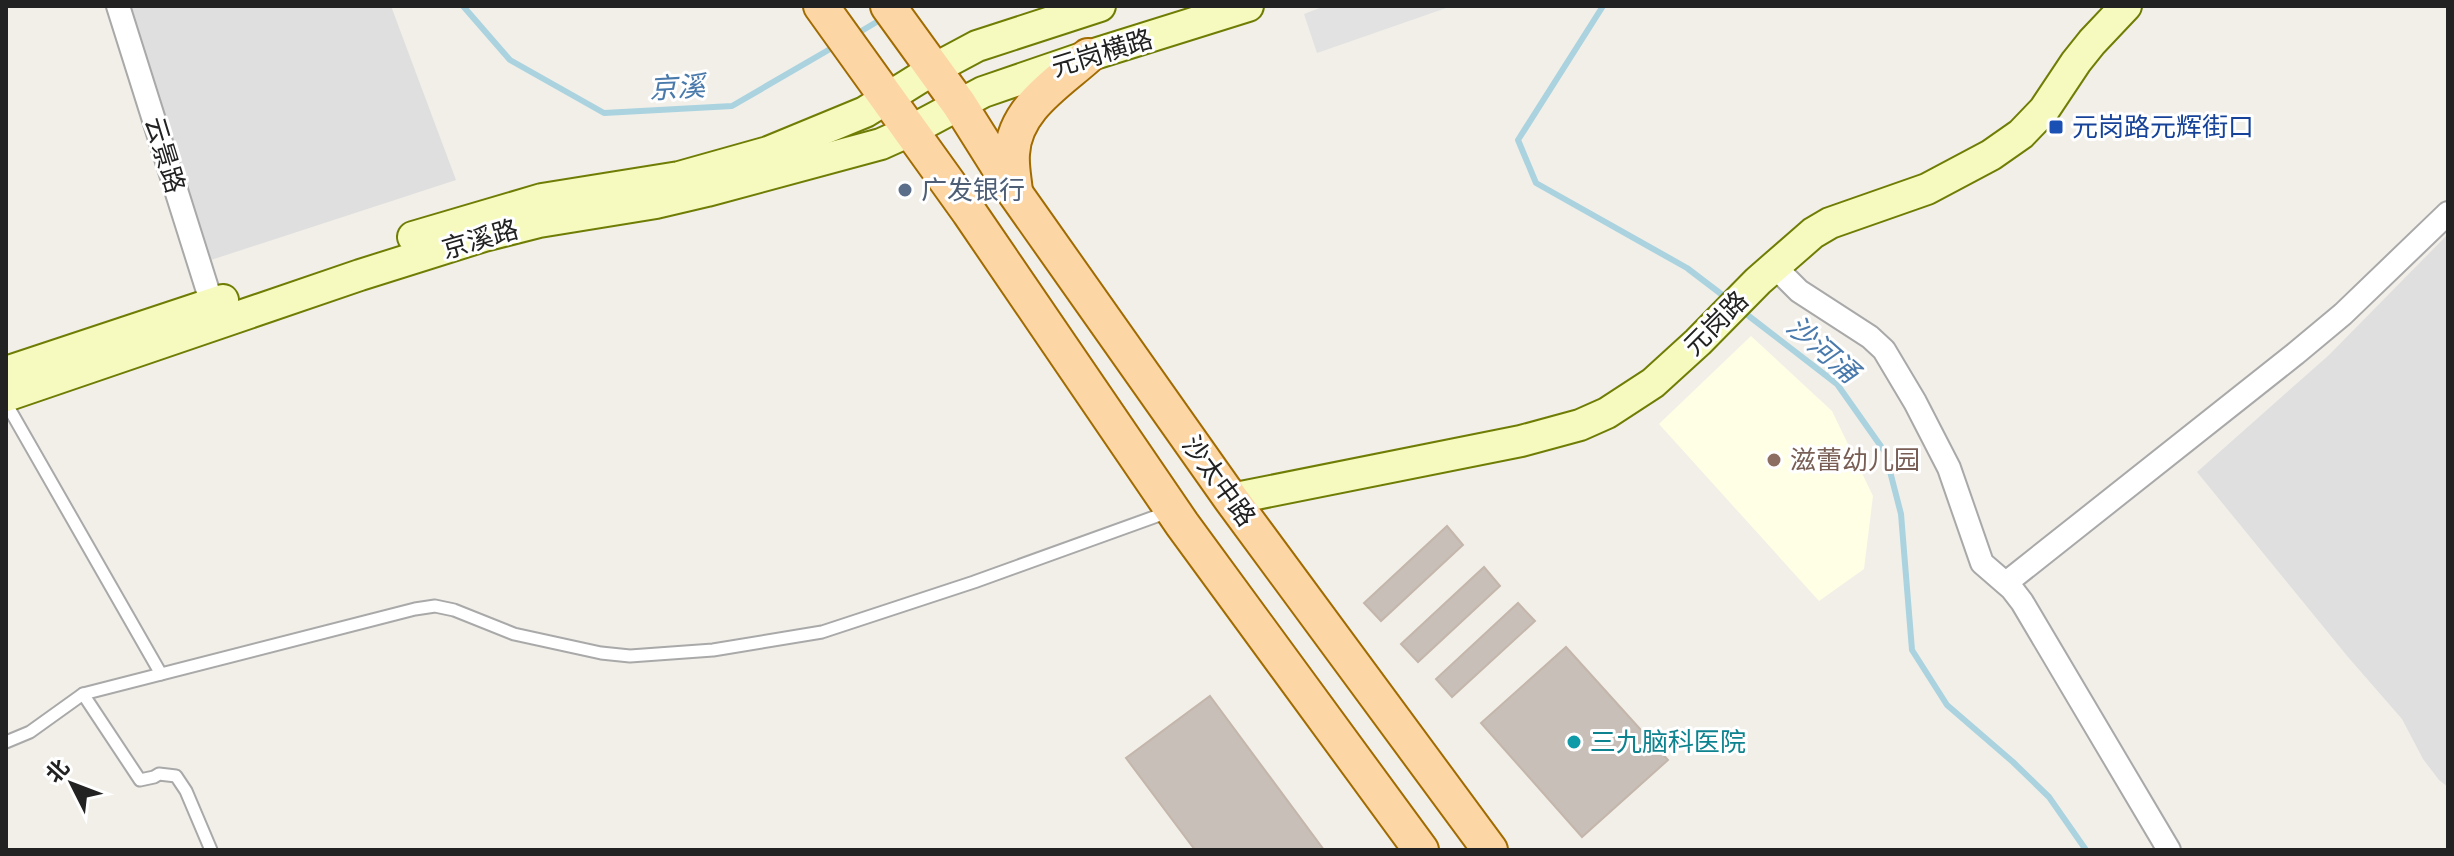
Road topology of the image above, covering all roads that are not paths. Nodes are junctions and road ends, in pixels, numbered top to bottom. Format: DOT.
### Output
graph roads {
  1 [pos="118,6"];
  2 [pos="1100,6"];
  3 [pos="1248,6"];
  4 [pos="2126,6"];
  5 [pos="826,14"];
  6 [pos="1175,17"];
  7 [pos="897,18"];
  8 [pos="1088,56"];
  9 [pos="934,69"];
  10 [pos="887,99"];
  11 [pos="959,104"];
  12 [pos="910,131"];
  13 [pos="1015,193"];
  14 [pos="2448,213"];
  15 [pos="1766,273"];
  16 [pos="212,304"];
  17 [pos="6,372"];
  18 [pos="6,396"];
  19 [pos="6,403"];
  20 [pos="1231,499"];
  21 [pos="1172,510"];
  22 [pos="2006,583"];
  23 [pos="161,674"];
  24 [pos="83,694"];
  25 [pos="6,742"];
  26 [pos="211,850"];
  27 [pos="1421,850"];
  28 [pos="1490,850"];
  29 [pos="2169,850"];
  1 -- 16 [label="street, 云景路"];
  2 -- 9 [label="main road, 元岗横路"];
  3 -- 6 [label="main road, 元岗横路"];
  4 -- 15 [label="main road, 元岗路"];
  5 -- 10 [label="main road, 沙太中路"];
  6 -- 8 [label="main road, 元岗横路"];
  7 -- 9 [label="main road, 沙太中路"];
  8 -- 11 [label="main road, 元岗横路"];
  8 -- 13 [label="main road"];
  9 -- 10 [label="main road, 京溪路"];
  9 -- 11 [label="main road, 沙太中路"];
  10 -- 12 [label="main road, 沙太中路"];
  10 -- 16 [label="main road, 京溪路"];
  11 -- 12 [label="main road, 京溪路"];
  11 -- 13 [label="main road, 沙太中路"];
  12 -- 18 [label="main road, 京溪路"];
  12 -- 21 [label="main road, 沙太中路"];
  13 -- 20 [label="main road, 沙太中路"];
  14 -- 22 [label="street"];
  15 -- 20 [label="main road, 元岗路"];
  15 -- 22 [label="street"];
  16 -- 17 [label="main road, 京溪路"];
  19 -- 23 [label="lane"];
  20 -- 28 [label="main road, 沙太中路"];
  21 -- 23 [label="lane"];
  21 -- 27 [label="main road, 沙太中路"];
  22 -- 29 [label="street"];
  23 -- 24 [label="lane"];
  24 -- 25 [label="lane"];
  24 -- 26 [label="lane"];
}
